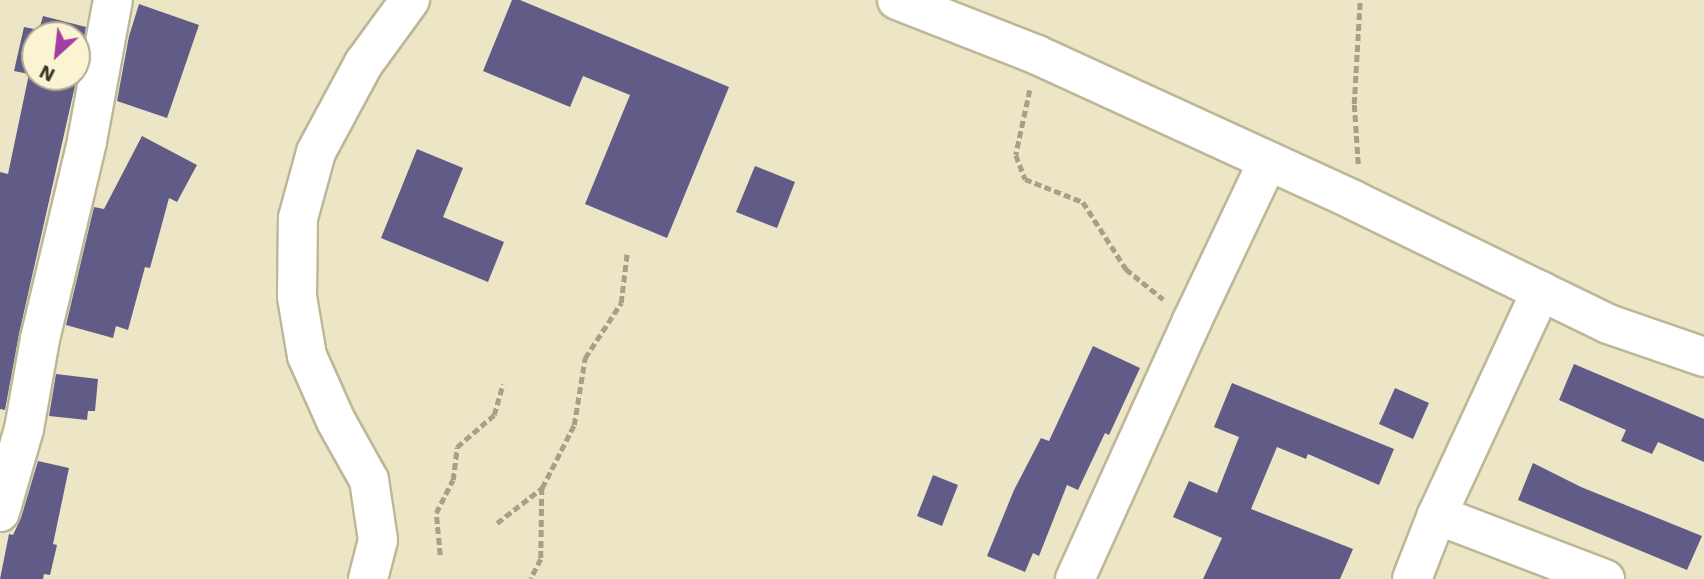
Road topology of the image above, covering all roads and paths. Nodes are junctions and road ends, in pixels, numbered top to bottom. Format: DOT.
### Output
graph roads {
  1 [pos="113,0"];
  2 [pos="410,0"];
  3 [pos="897,0"];
  4 [pos="1360,0"];
  5 [pos="1037,55"];
  6 [pos="1268,162"];
  7 [pos="1353,200"];
  8 [pos="627,253"];
  9 [pos="1541,291"];
  10 [pos="1192,321"];
  11 [pos="1704,356"];
  12 [pos="503,384"];
  13 [pos="542,488"];
  14 [pos="0,512"];
  15 [pos="1437,515"];
  16 [pos="497,523"];
  17 [pos="440,555"];
  18 [pos="368,579"];
  19 [pos="531,579"];
  20 [pos="1075,579"];
  21 [pos="1412,579"];
  22 [pos="1605,579"];
  1 -- 14 [label="street"];
  2 -- 18 [label="street"];
  3 -- 5 [label="street"];
  4 -- 7 [label="path"];
  5 -- 6 [label="street"];
  5 -- 10 [label="path"];
  6 -- 7 [label="street"];
  6 -- 10 [label="street"];
  7 -- 9 [label="street"];
  8 -- 13 [label="path"];
  9 -- 11 [label="street"];
  9 -- 15 [label="street"];
  10 -- 20 [label="street"];
  12 -- 17 [label="path"];
  13 -- 16 [label="path"];
  13 -- 19 [label="path"];
  15 -- 21 [label="street"];
  15 -- 22 [label="street"];
}
